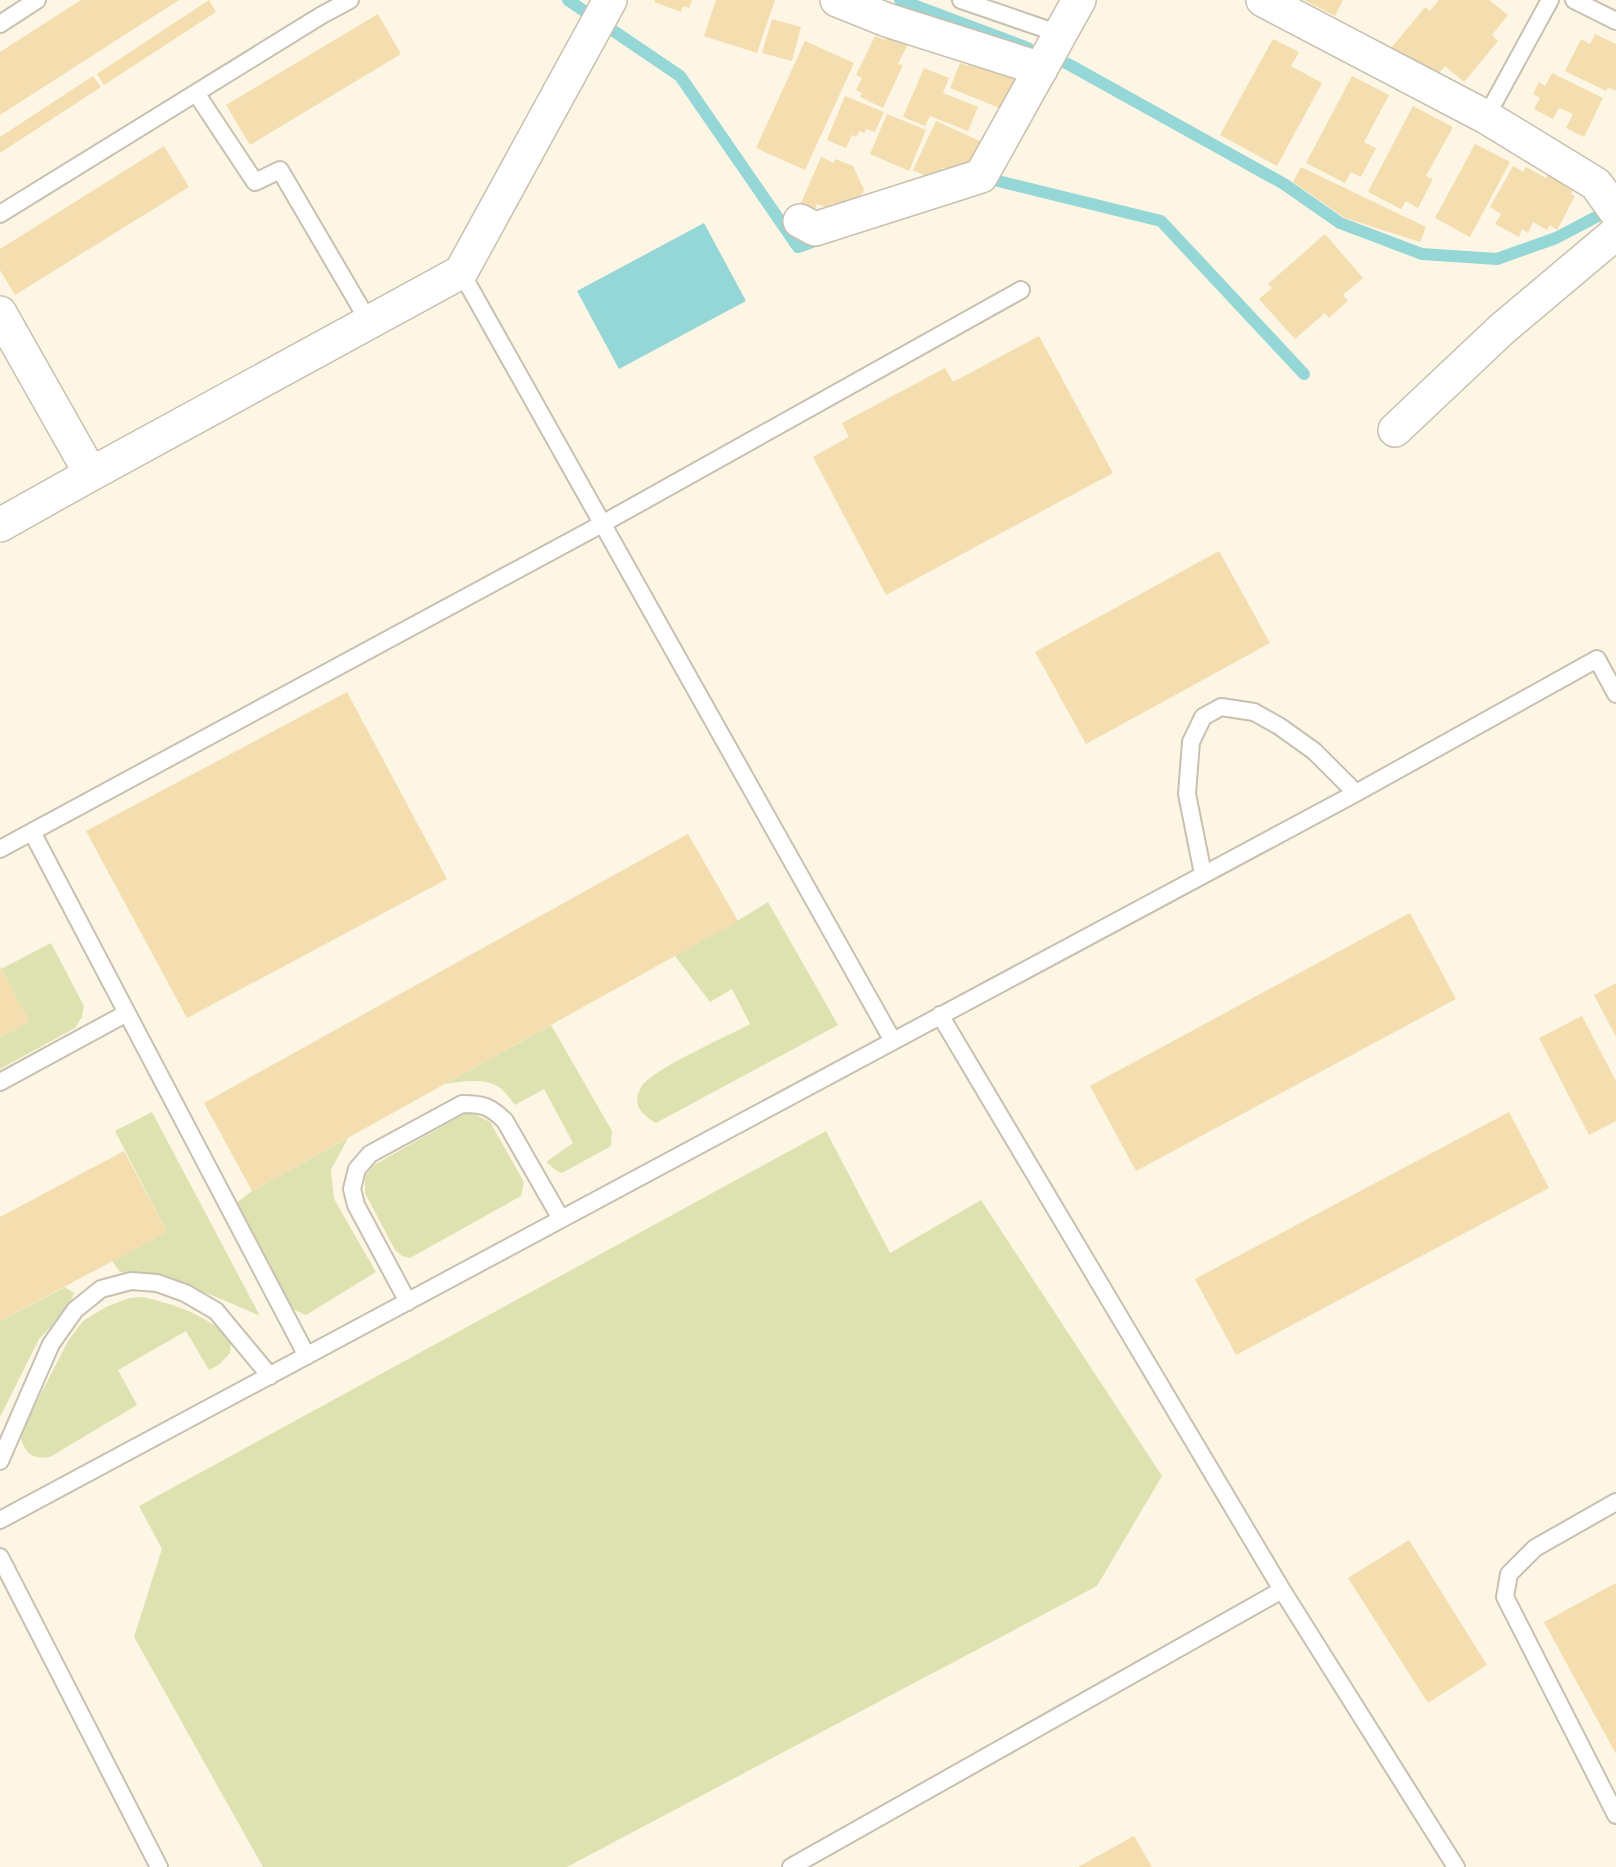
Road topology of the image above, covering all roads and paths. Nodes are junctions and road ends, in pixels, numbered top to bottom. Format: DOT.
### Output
graph roads {
  1 [pos="37,0"];
  2 [pos="312,0"];
  3 [pos="350,0"];
  4 [pos="610,0"];
  5 [pos="837,0"];
  6 [pos="961,0"];
  7 [pos="1079,0"];
  8 [pos="1263,0"];
  9 [pos="1550,0"];
  10 [pos="1574,0"];
  11 [pos="321,15"];
  12 [pos="1616,21"];
  13 [pos="0,24"];
  14 [pos="1060,34"];
  15 [pos="1041,69"];
  16 [pos="196,93"];
  17 [pos="1486,117"];
  18 [pos="1616,212"];
  19 [pos="0,214"];
  20 [pos="800,220"];
  21 [pos="1616,234"];
  22 [pos="461,272"];
  23 [pos="1021,290"];
  24 [pos="0,313"];
  25 [pos="369,322"];
  26 [pos="1395,430"];
  27 [pos="90,474"];
  28 [pos="602,524"];
  29 [pos="0,525"];
  30 [pos="1616,694"];
  31 [pos="1356,793"];
  32 [pos="32,832"];
  33 [pos="0,849"];
  34 [pos="1203,874"];
  35 [pos="127,1013"];
  36 [pos="940,1015"];
  37 [pos="893,1041"];
  38 [pos="0,1082"];
  39 [pos="561,1219"];
  40 [pos="408,1302"];
  41 [pos="307,1356"];
  42 [pos="270,1376"];
  43 [pos="0,1461"];
  44 [pos="1616,1502"];
  45 [pos="0,1520"];
  46 [pos="0,1557"];
  47 [pos="1282,1590"];
  48 [pos="1616,1815"];
  49 [pos="159,1867"];
  50 [pos="791,1867"];
  51 [pos="1456,1867"];
  1 -- 13 [label="lane"];
  2 -- 11 [label="lane"];
  3 -- 11 [label="lane"];
  4 -- 22 [label="street"];
  5 -- 15 [label="street"];
  6 -- 14 [label="lane"];
  7 -- 14 [label="street"];
  8 -- 17 [label="street"];
  9 -- 17 [label="lane"];
  10 -- 12 [label="lane"];
  11 -- 16 [label="lane"];
  14 -- 15 [label="street"];
  15 -- 20 [label="street"];
  16 -- 19 [label="lane"];
  16 -- 25 [label="lane"];
  17 -- 18 [label="street"];
  21 -- 26 [label="street"];
  22 -- 25 [label="street"];
  22 -- 28 [label="lane"];
  23 -- 28 [label="lane"];
  24 -- 27 [label="street"];
  25 -- 27 [label="street"];
  27 -- 29 [label="street"];
  28 -- 32 [label="lane"];
  28 -- 37 [label="lane"];
  30 -- 31 [label="lane"];
  31 -- 34 [label="lane"];
  31 -- 34 [label="lane"];
  32 -- 33 [label="lane"];
  32 -- 35 [label="lane"];
  34 -- 36 [label="lane"];
  35 -- 38 [label="lane"];
  35 -- 41 [label="lane"];
  36 -- 37 [label="lane"];
  36 -- 47 [label="lane"];
  37 -- 39 [label="lane"];
  39 -- 40 [label="lane"];
  39 -- 40 [label="lane"];
  40 -- 41 [label="lane"];
  41 -- 42 [label="lane"];
  42 -- 43 [label="lane"];
  42 -- 45 [label="lane"];
  44 -- 48 [label="lane"];
  46 -- 49 [label="lane"];
  47 -- 50 [label="lane"];
  47 -- 51 [label="lane"];
}
